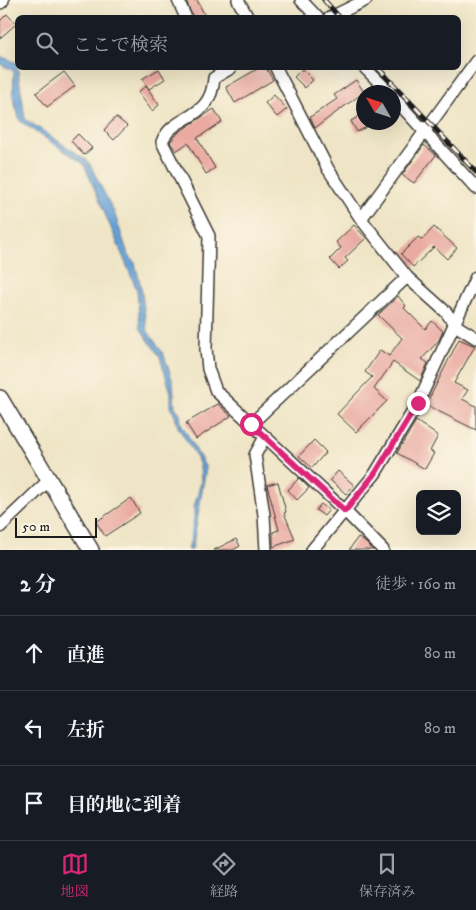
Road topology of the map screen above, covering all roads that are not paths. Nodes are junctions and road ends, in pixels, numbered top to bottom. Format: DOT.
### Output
graph roads {
  1 [pos="178,0"];
  2 [pos="238,0"];
  3 [pos="301,0"];
  4 [pos="366,0"];
  5 [pos="185,15"];
  6 [pos="246,15"];
  7 [pos="315,15"];
  8 [pos="335,15"];
  9 [pos="476,61"];
  10 [pos="277,70"];
  11 [pos="367,70"];
  12 [pos="212,73"];
  13 [pos="382,85"];
  14 [pos="401,105"];
  15 [pos="425,131"];
  16 [pos="476,188"];
  17 [pos="361,218"];
  18 [pos="407,276"];
  19 [pos="476,277"];
  20 [pos="455,325"];
  21 [pos="476,338"];
  22 [pos="0,398"];
  23 [pos="251,424"];
  24 [pos="265,436"];
  25 [pos="49,480"];
  26 [pos="345,511"];
  27 [pos="0,527"];
  28 [pos="91,550"];
  29 [pos="266,550"];
  30 [pos="312,550"];
  31 [pos="383,550"];
  1 -- 5 [label="street"];
  2 -- 6 [label="street"];
  3 -- 7 [label="street"];
  4 -- 8 [label="street"];
  9 -- 15 [label="street"];
  10 -- 17 [label="street"];
  11 -- 13 [label="street"];
  12 -- 23 [label="street"];
  14 -- 15 [label="street"];
  15 -- 16 [label="street"];
  15 -- 17 [label="street"];
  17 -- 18 [label="street"];
  18 -- 20 [label="street"];
  18 -- 23 [label="street"];
  19 -- 20 [label="street"];
  20 -- 21 [label="street"];
  20 -- 26 [label="street"];
  22 -- 25 [label="street"];
  23 -- 24 [label="street"];
  24 -- 26 [label="street"];
  24 -- 29 [label="street"];
  25 -- 27 [label="street"];
  25 -- 28 [label="street"];
  26 -- 30 [label="street"];
  26 -- 31 [label="street"];
}
